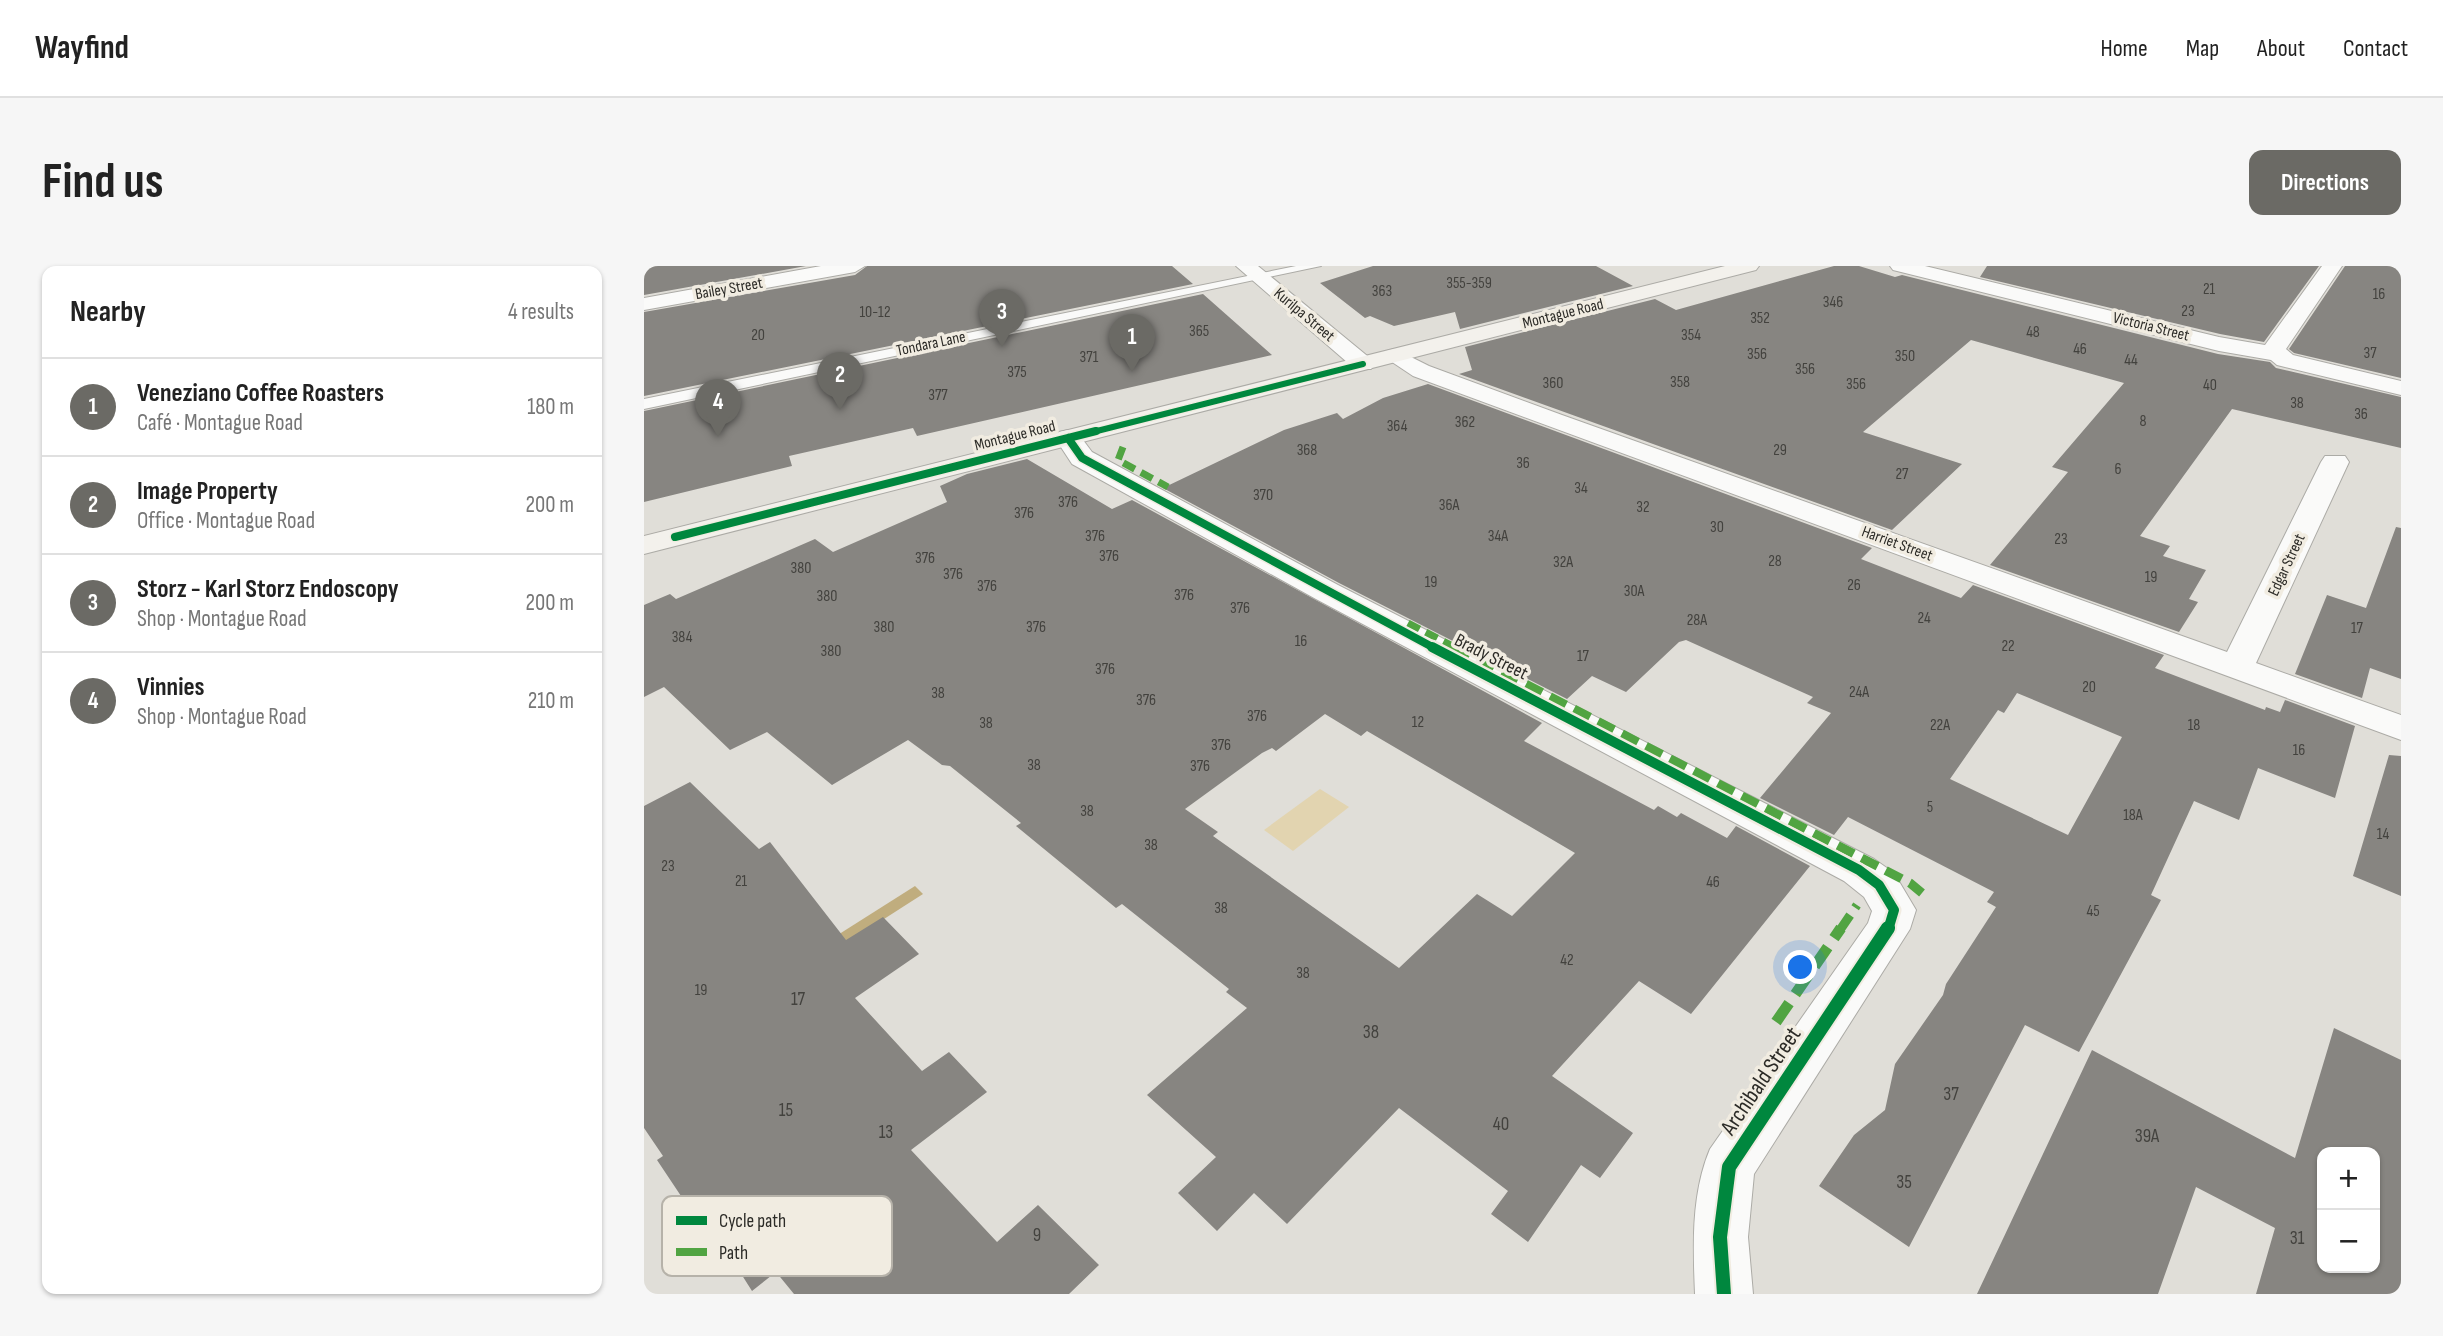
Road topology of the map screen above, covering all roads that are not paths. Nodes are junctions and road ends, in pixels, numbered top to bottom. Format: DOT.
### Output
graph roads {
  1 [pos="855,266"];
  2 [pos="1315,266"];
  3 [pos="1749,266"];
  4 [pos="1900,266"];
  5 [pos="2332,266"];
  6 [pos="1252,271"];
  7 [pos="644,304"];
  8 [pos="2278,354"];
  9 [pos="1395,356"];
  10 [pos="1363,364"];
  11 [pos="2401,388"];
  12 [pos="644,404"];
  13 [pos="1068,438"];
  14 [pos="2335,462"];
  15 [pos="644,545"];
  16 [pos="2238,667"];
  17 [pos="2401,727"];
  18 [pos="1894,910"];
  19 [pos="1724,1294"];
  1 -- 7 [label="street, Bailey Street"];
  2 -- 6 [label="lane, Tondara Lane"];
  3 -- 9 [label="street, Montague Road"];
  4 -- 8 [label="street, Victoria Street"];
  5 -- 8 [label="street"];
  6 -- 10 [label="street, Kurilpa Street"];
  6 -- 12 [label="lane, Tondara Lane"];
  8 -- 11 [label="street, Victoria Street"];
  9 -- 10 [label="street, Montague Road"];
  9 -- 16 [label="street, Harriet Street"];
  10 -- 13 [label="street, Montague Road"];
  13 -- 15 [label="street, Montague Road"];
  13 -- 18 [label="street, Brady Street"];
  14 -- 16 [label="street, Edgar Street"];
  16 -- 17 [label="street, Harriet Street"];
  18 -- 19 [label="street, Archibald Street"];
}
